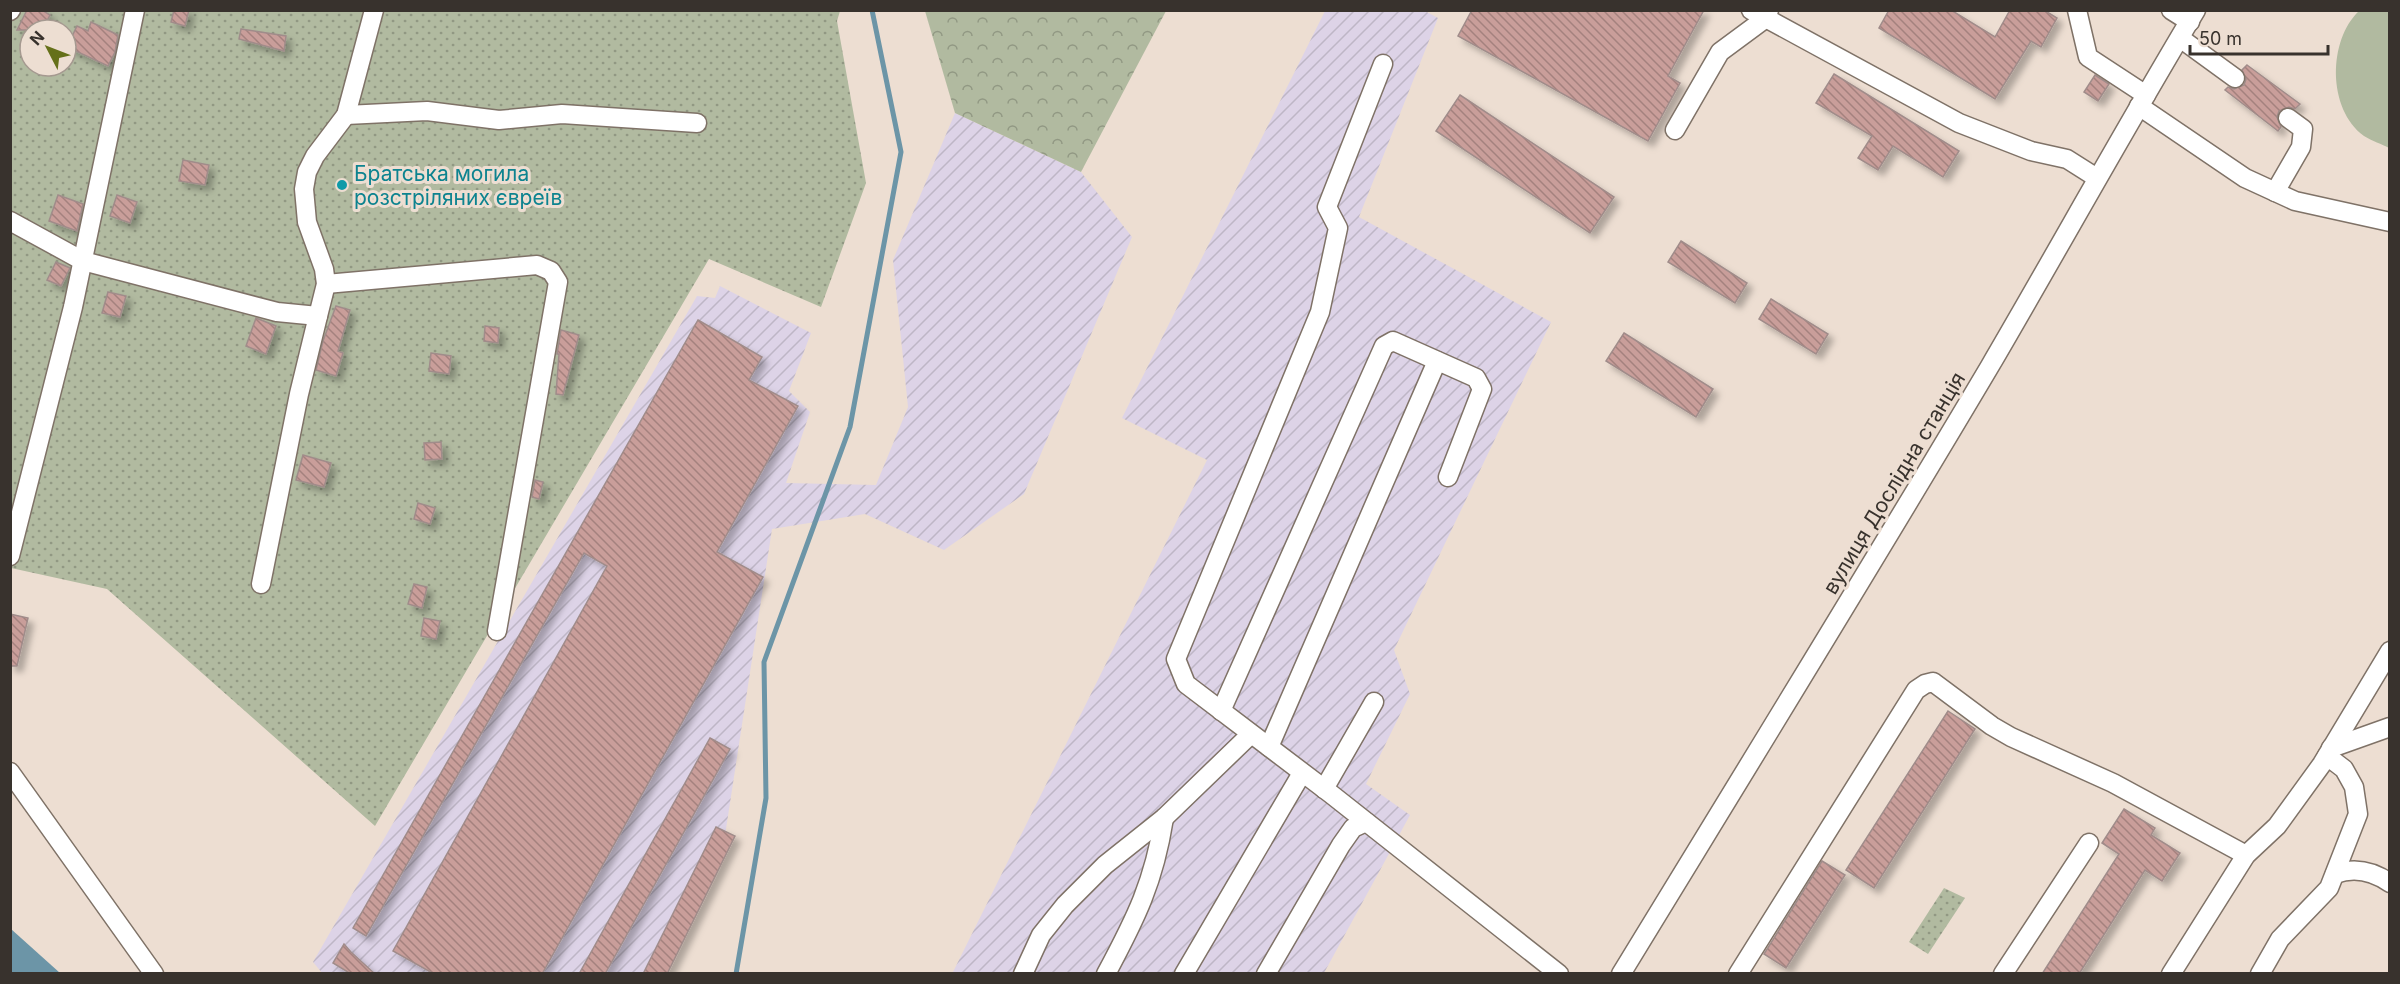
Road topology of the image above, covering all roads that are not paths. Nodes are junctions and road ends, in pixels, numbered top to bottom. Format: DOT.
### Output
graph roads {
  1 [pos="135,10"];
  2 [pos="374,10"];
  3 [pos="2077,10"];
  4 [pos="2171,10"];
  5 [pos="1762,13"];
  6 [pos="2193,16"];
  7 [pos="2180,38"];
  8 [pos="1383,64"];
  9 [pos="2235,78"];
  10 [pos="2142,100"];
  11 [pos="346,115"];
  12 [pos="2288,118"];
  13 [pos="697,123"];
  14 [pos="1675,130"];
  15 [pos="2097,178"];
  16 [pos="2276,192"];
  17 [pos="10,221"];
  18 [pos="2390,222"];
  19 [pos="83,261"];
  20 [pos="326,284"];
  21 [pos="318,316"];
  22 [pos="1437,361"];
  23 [pos="1448,477"];
  24 [pos="10,556"];
  25 [pos="261,584"];
  26 [pos="497,631"];
  27 [pos="2390,651"];
  28 [pos="1374,702"];
  29 [pos="1221,711"];
  30 [pos="2390,727"];
  31 [pos="1251,734"];
  32 [pos="1269,747"];
  33 [pos="2329,752"];
  34 [pos="10,772"];
  35 [pos="1302,773"];
  36 [pos="1324,789"];
  37 [pos="1164,818"];
  38 [pos="1366,822"];
  39 [pos="2089,843"];
  40 [pos="2246,855"];
  41 [pos="2335,874"];
  42 [pos="2390,883"];
  43 [pos="154,974"];
  44 [pos="1023,974"];
  45 [pos="1106,974"];
  46 [pos="1184,974"];
  47 [pos="1266,974"];
  48 [pos="1559,974"];
  49 [pos="1622,974"];
  50 [pos="1738,974"];
  51 [pos="2003,974"];
  52 [pos="2171,974"];
  53 [pos="2260,974"];
  1 -- 19 [label="street"];
  2 -- 11 [label="street"];
  3 -- 10 [label="street"];
  4 -- 6 [label="street"];
  5 -- 14 [label="street"];
  5 -- 15 [label="street"];
  6 -- 7 [label="street, вулиця Дослідна станція"];
  7 -- 9 [label="street"];
  7 -- 10 [label="street, вулиця Дослідна станція"];
  8 -- 29 [label="street"];
  10 -- 15 [label="street, вулиця Дослідна станція"];
  10 -- 16 [label="street"];
  11 -- 13 [label="street"];
  11 -- 20 [label="street"];
  12 -- 16 [label="street"];
  15 -- 49 [label="street, вулиця Дослідна станція"];
  16 -- 18 [label="street"];
  17 -- 19 [label="street"];
  19 -- 21 [label="street"];
  19 -- 24 [label="street"];
  20 -- 21 [label="street"];
  20 -- 26 [label="street"];
  21 -- 25 [label="street"];
  22 -- 23 [label="street"];
  22 -- 29 [label="street"];
  22 -- 32 [label="street"];
  27 -- 33 [label="street"];
  28 -- 36 [label="street"];
  29 -- 31 [label="street"];
  30 -- 33 [label="street"];
  31 -- 32 [label="street"];
  31 -- 37 [label="street"];
  32 -- 35 [label="street"];
  33 -- 40 [label="street"];
  33 -- 41 [label="street"];
  34 -- 43 [label="street"];
  35 -- 36 [label="street"];
  35 -- 46 [label="street"];
  36 -- 38 [label="street"];
  37 -- 44 [label="street"];
  37 -- 45 [label="street"];
  38 -- 47 [label="street"];
  38 -- 48 [label="street"];
  39 -- 51 [label="street"];
  40 -- 50 [label="street"];
  40 -- 52 [label="street"];
  41 -- 42 [label="street"];
  41 -- 53 [label="street"];
}
